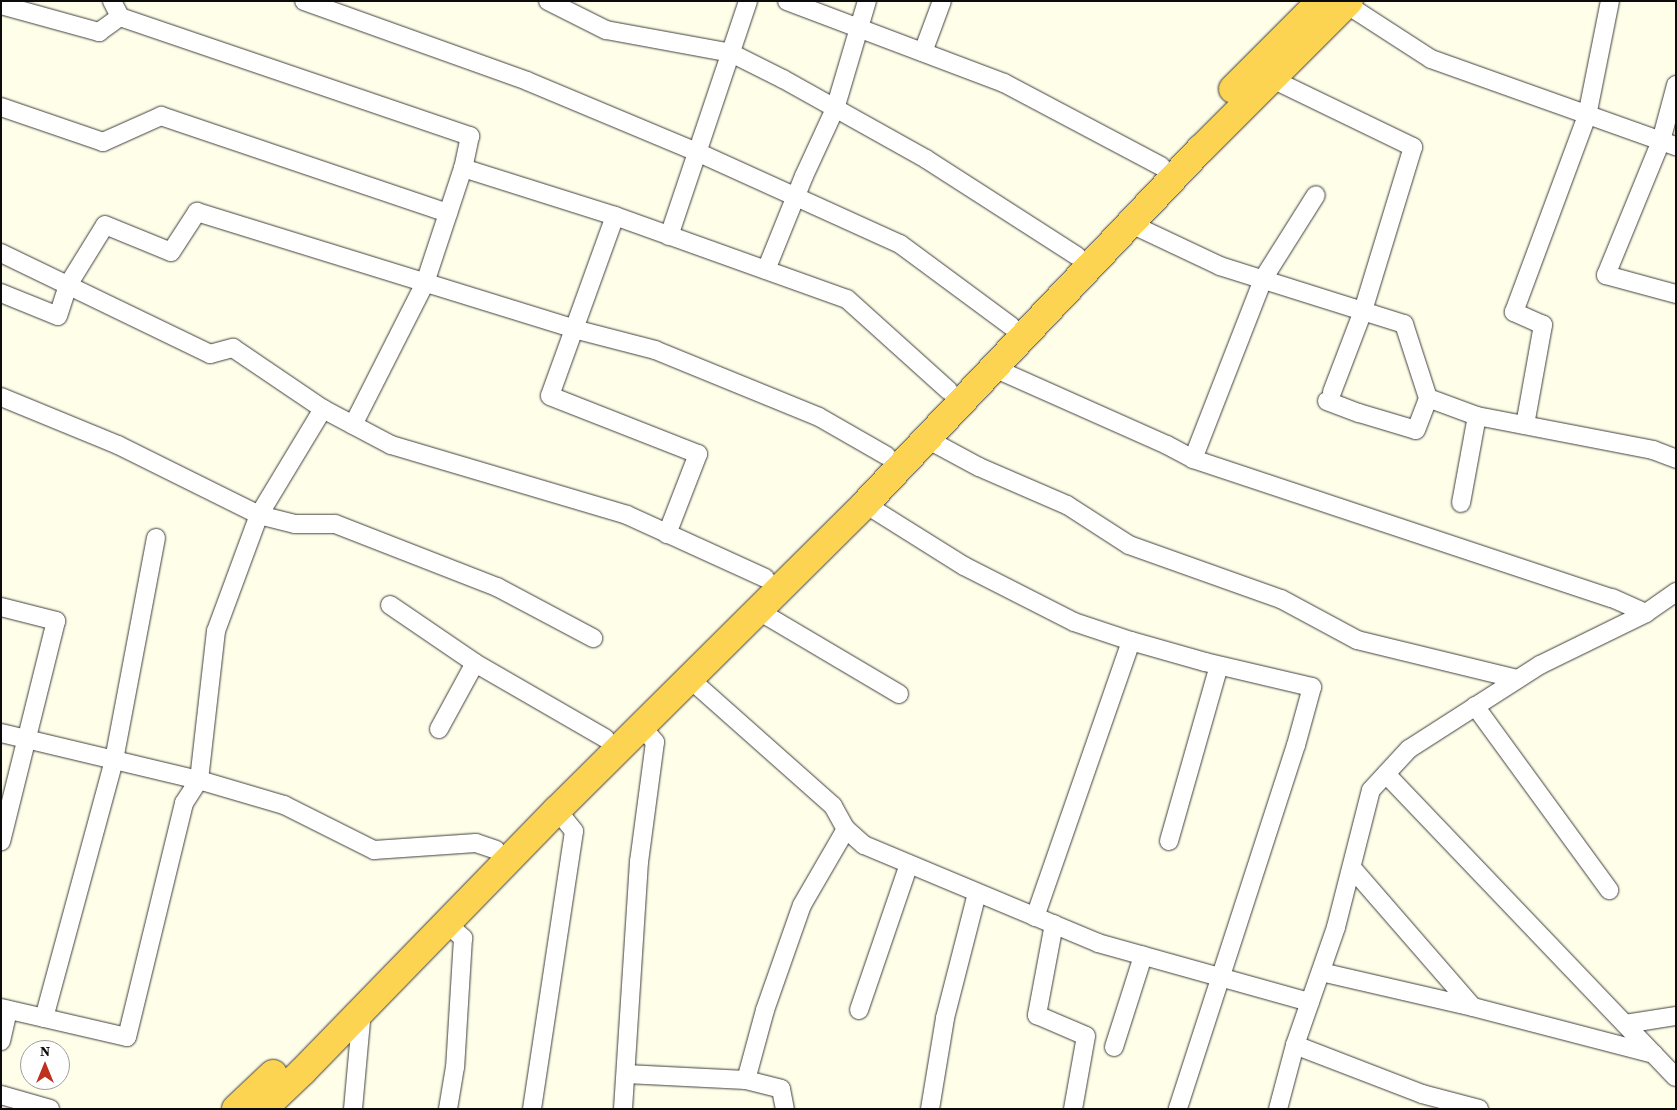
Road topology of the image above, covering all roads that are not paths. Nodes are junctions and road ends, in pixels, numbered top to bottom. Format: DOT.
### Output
graph roads {
  1 [pos="112,1"];
  2 [pos="304,1"];
  3 [pos="548,1"];
  4 [pos="748,1"];
  5 [pos="787,1"];
  6 [pos="867,1"];
  7 [pos="942,1"];
  8 [pos="1610,1"];
  9 [pos="1340,2"];
  10 [pos="1,5"];
  11 [pos="120,17"];
  12 [pos="858,28"];
  13 [pos="923,52"];
  14 [pos="731,53"];
  15 [pos="1270,78"];
  16 [pos="1676,85"];
  17 [pos="1,107"];
  18 [pos="835,109"];
  19 [pos="1587,116"];
  20 [pos="1668,143"];
  21 [pos="697,152"];
  22 [pos="1161,166"];
  23 [pos="463,168"];
  24 [pos="1316,195"];
  25 [pos="796,197"];
  26 [pos="448,212"];
  27 [pos="614,216"];
  28 [pos="1124,220"];
  29 [pos="669,236"];
  30 [pos="1,252"];
  31 [pos="1083,262"];
  32 [pos="766,270"];
  33 [pos="1263,280"];
  34 [pos="425,283"];
  35 [pos="68,285"];
  36 [pos="1,293"];
  37 [pos="1676,294"];
  38 [pos="1363,311"];
  39 [pos="1011,326"];
  40 [pos="574,329"];
  41 [pos="994,368"];
  42 [pos="1,397"];
  43 [pos="955,397"];
  44 [pos="1428,398"];
  45 [pos="322,409"];
  46 [pos="1478,416"];
  47 [pos="353,425"];
  48 [pos="1525,425"];
  49 [pos="927,439"];
  50 [pos="887,456"];
  51 [pos="1676,458"];
  52 [pos="1193,459"];
  53 [pos="1461,503"];
  54 [pos="865,504"];
  55 [pos="259,515"];
  56 [pos="666,534"];
  57 [pos="156,538"];
  58 [pos="765,578"];
  59 [pos="1676,592"];
  60 [pos="390,605"];
  61 [pos="1,607"];
  62 [pos="757,610"];
  63 [pos="1646,613"];
  64 [pos="593,638"];
  65 [pos="1131,641"];
  66 [pos="475,663"];
  67 [pos="1220,666"];
  68 [pos="684,673"];
  69 [pos="1517,679"];
  70 [pos="899,694"];
  71 [pos="1474,706"];
  72 [pos="642,727"];
  73 [pos="439,729"];
  74 [pos="1,733"];
  75 [pos="605,738"];
  76 [pos="26,739"];
  77 [pos="114,760"];
  78 [pos="1386,774"];
  79 [pos="199,780"];
  80 [pos="551,805"];
  81 [pos="846,829"];
  82 [pos="1,841"];
  83 [pos="1169,841"];
  84 [pos="496,850"];
  85 [pos="909,864"];
  86 [pos="1352,868"];
  87 [pos="1609,890"];
  88 [pos="976,894"];
  89 [pos="1035,917"];
  90 [pos="440,918"];
  91 [pos="1054,924"];
  92 [pos="1143,956"];
  93 [pos="1320,972"];
  94 [pos="1220,977"];
  95 [pos="1310,1002"];
  96 [pos="1473,1007"];
  97 [pos="4,1009"];
  98 [pos="362,1010"];
  99 [pos="859,1010"];
  100 [pos="1676,1016"];
  101 [pos="44,1018"];
  102 [pos="1625,1024"];
  103 [pos="1,1041"];
  104 [pos="1295,1045"];
  105 [pos="1114,1047"];
  106 [pos="1654,1054"];
  107 [pos="626,1074"];
  108 [pos="1676,1077"];
  109 [pos="746,1080"];
  110 [pos="1,1095"];
  111 [pos="50,1109"];
  112 [pos="236,1109"];
  113 [pos="263,1109"];
  114 [pos="353,1109"];
  115 [pos="448,1109"];
  116 [pos="532,1109"];
  117 [pos="624,1109"];
  118 [pos="785,1109"];
  119 [pos="930,1109"];
  120 [pos="1073,1109"];
  121 [pos="1178,1109"];
  122 [pos="1278,1109"];
  123 [pos="1479,1109"];
  1 -- 11 [label="street"];
  2 -- 21 [label="street"];
  3 -- 14 [label="street"];
  4 -- 14 [label="street"];
  5 -- 12 [label="street"];
  6 -- 12 [label="street"];
  7 -- 13 [label="street"];
  8 -- 19 [label="street"];
  9 -- 15 [label="highway"];
  9 -- 19 [label="street"];
  9 -- 22 [label="highway"];
  10 -- 11 [label="street"];
  11 -- 23 [label="street"];
  12 -- 13 [label="street"];
  12 -- 18 [label="street"];
  13 -- 22 [label="street"];
  14 -- 18 [label="street"];
  14 -- 21 [label="street"];
  15 -- 28 [label="highway"];
  15 -- 38 [label="street"];
  16 -- 20 [label="street"];
  17 -- 26 [label="street"];
  18 -- 25 [label="street"];
  18 -- 31 [label="street"];
  19 -- 20 [label="street"];
  19 -- 48 [label="street"];
  20 -- 37 [label="street"];
  21 -- 25 [label="street"];
  21 -- 29 [label="street"];
  22 -- 28 [label="highway"];
  23 -- 26 [label="street"];
  23 -- 27 [label="street"];
  24 -- 33 [label="street"];
  25 -- 32 [label="street"];
  25 -- 39 [label="street"];
  26 -- 34 [label="street"];
  27 -- 29 [label="street"];
  27 -- 40 [label="street"];
  28 -- 31 [label="highway"];
  28 -- 33 [label="street"];
  29 -- 32 [label="street"];
  30 -- 35 [label="street"];
  31 -- 39 [label="highway"];
  31 -- 41 [label="highway"];
  32 -- 43 [label="street"];
  33 -- 38 [label="street"];
  33 -- 52 [label="street"];
  34 -- 35 [label="street"];
  34 -- 40 [label="street"];
  34 -- 47 [label="street"];
  35 -- 36 [label="street"];
  35 -- 45 [label="street"];
  38 -- 44 [label="street"];
  38 -- 44 [label="street"];
  39 -- 43 [label="highway"];
  40 -- 50 [label="street"];
  40 -- 56 [label="street"];
  41 -- 43 [label="highway"];
  41 -- 52 [label="street"];
  42 -- 55 [label="street"];
  43 -- 49 [label="highway"];
  43 -- 50 [label="highway"];
  44 -- 46 [label="street"];
  45 -- 47 [label="street"];
  45 -- 55 [label="street"];
  46 -- 48 [label="street"];
  46 -- 53 [label="street"];
  47 -- 56 [label="street"];
  48 -- 51 [label="street"];
  49 -- 54 [label="highway"];
  49 -- 69 [label="street"];
  50 -- 58 [label="highway"];
  52 -- 63 [label="street"];
  54 -- 62 [label="highway"];
  54 -- 65 [label="street"];
  55 -- 64 [label="street"];
  55 -- 79 [label="street"];
  56 -- 58 [label="street"];
  57 -- 77 [label="street"];
  58 -- 68 [label="highway"];
  59 -- 63 [label="street"];
  60 -- 66 [label="street"];
  61 -- 76 [label="street"];
  62 -- 68 [label="highway"];
  62 -- 70 [label="street"];
  63 -- 69 [label="street"];
  65 -- 67 [label="street"];
  65 -- 89 [label="street"];
  66 -- 73 [label="street"];
  66 -- 75 [label="street"];
  67 -- 83 [label="street"];
  67 -- 94 [label="street"];
  68 -- 72 [label="highway"];
  68 -- 75 [label="highway"];
  68 -- 81 [label="street"];
  69 -- 71 [label="street"];
  71 -- 78 [label="street"];
  71 -- 87 [label="street"];
  72 -- 80 [label="highway"];
  72 -- 107 [label="street"];
  74 -- 76 [label="street"];
  75 -- 80 [label="highway"];
  76 -- 77 [label="street"];
  76 -- 82 [label="street"];
  77 -- 79 [label="street"];
  77 -- 101 [label="street"];
  78 -- 86 [label="street"];
  78 -- 102 [label="street"];
  79 -- 84 [label="street"];
  79 -- 101 [label="street"];
  80 -- 84 [label="highway"];
  80 -- 90 [label="highway"];
  80 -- 116 [label="street"];
  81 -- 85 [label="street"];
  81 -- 109 [label="street"];
  84 -- 90 [label="highway"];
  85 -- 88 [label="street"];
  85 -- 99 [label="street"];
  86 -- 93 [label="street"];
  86 -- 96 [label="street"];
  88 -- 89 [label="street"];
  88 -- 119 [label="street"];
  89 -- 91 [label="street"];
  90 -- 98 [label="highway"];
  90 -- 112 [label="highway"];
  90 -- 115 [label="street"];
  91 -- 92 [label="street"];
  91 -- 120 [label="street"];
  92 -- 94 [label="street"];
  92 -- 105 [label="street"];
  93 -- 95 [label="street"];
  93 -- 96 [label="street"];
  94 -- 95 [label="street"];
  94 -- 121 [label="street"];
  95 -- 104 [label="street"];
  96 -- 106 [label="street"];
  97 -- 101 [label="street"];
  97 -- 103 [label="street"];
  98 -- 113 [label="highway"];
  98 -- 114 [label="street"];
  100 -- 102 [label="street"];
  102 -- 106 [label="street"];
  104 -- 122 [label="street"];
  104 -- 123 [label="street"];
  106 -- 108 [label="street"];
  107 -- 109 [label="street"];
  107 -- 117 [label="street"];
  109 -- 118 [label="street"];
  110 -- 111 [label="street"];
}
